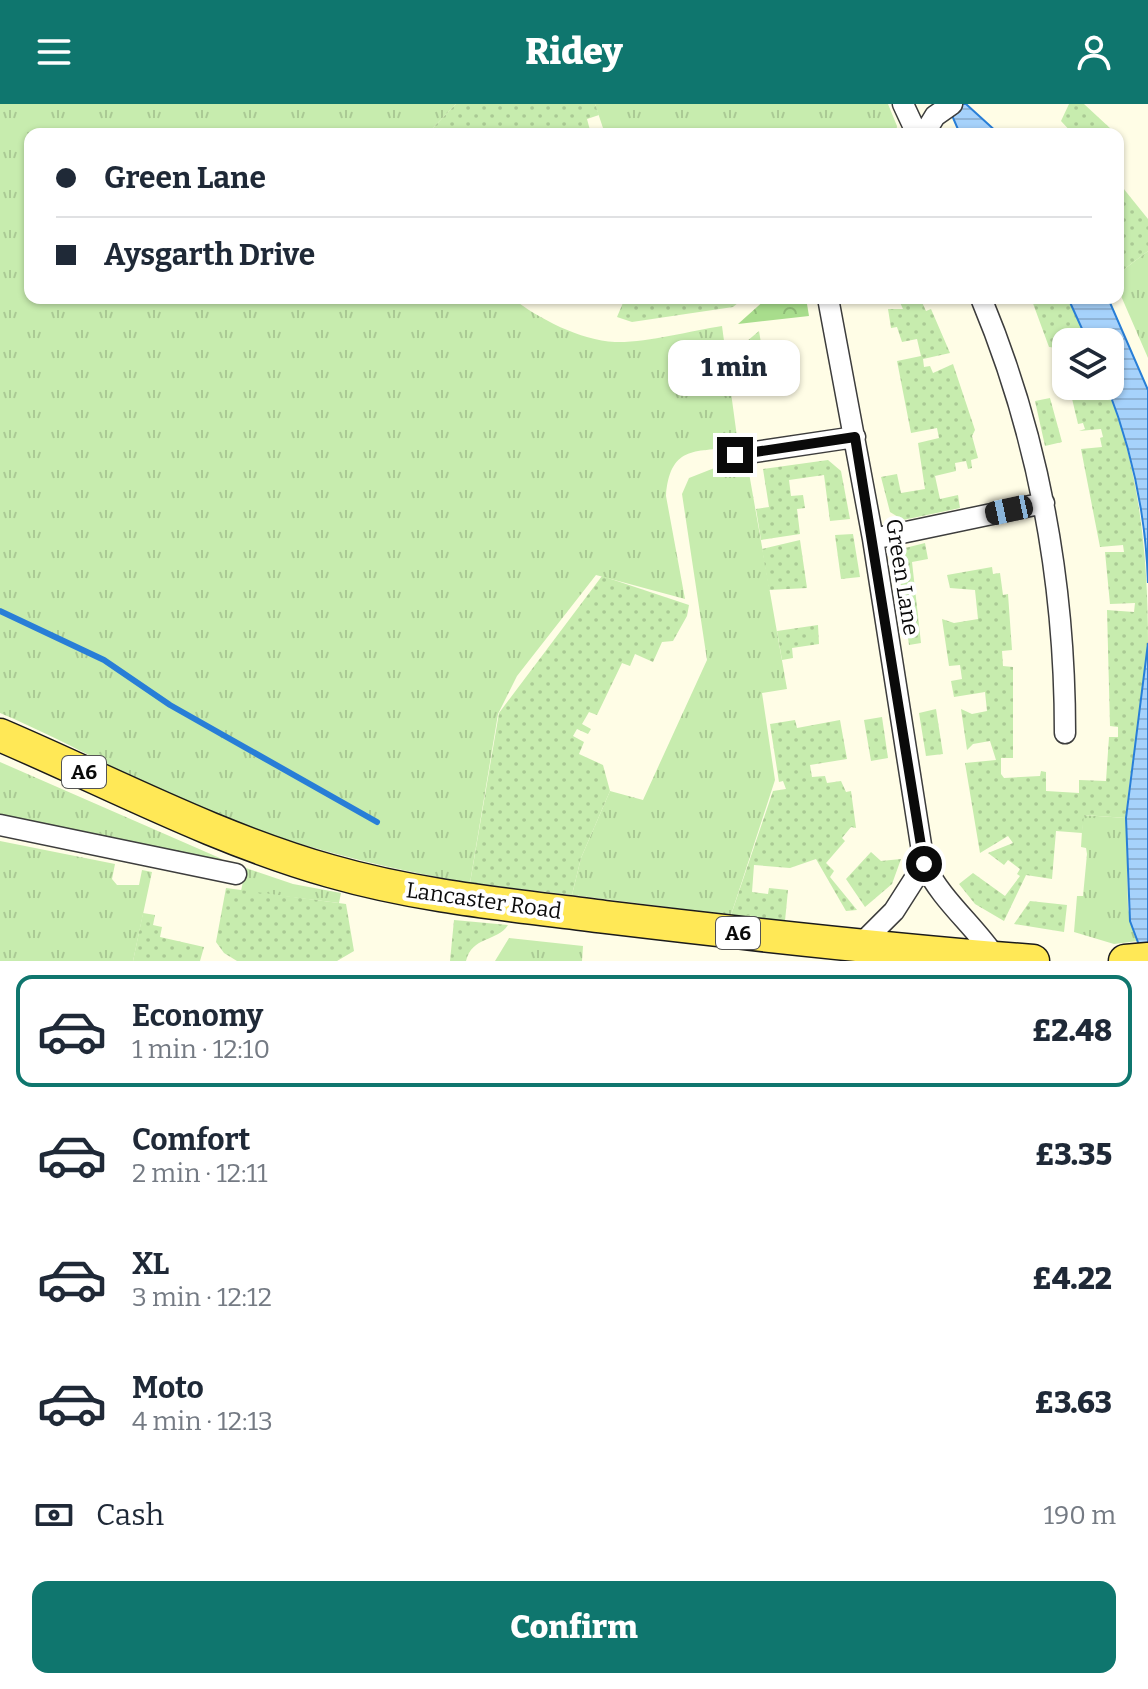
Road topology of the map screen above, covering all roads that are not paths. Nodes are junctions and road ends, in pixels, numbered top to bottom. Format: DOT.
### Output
graph roads {
  1 [pos="903,104"];
  2 [pos="943,110"];
  3 [pos="914,128"];
  4 [pos="929,128"];
  5 [pos="829,304"];
  6 [pos="983,304"];
  7 [pos="855,437"];
  8 [pos="735,455"];
  9 [pos="1044,503"];
  10 [pos="873,539"];
  11 [pos="1065,733"];
  12 [pos="0,735"];
  13 [pos="0,825"];
  14 [pos="924,864"];
  15 [pos="236,874"];
  16 [pos="859,946"];
  17 [pos="996,958"];
  18 [pos="1148,959"];
  19 [pos="1033,961"];
  20 [pos="1125,961"];
  1 -- 3 [label="street"];
  2 -- 4 [label="street"];
  5 -- 7 [label="street, Green Lane"];
  6 -- 9 [label="street"];
  7 -- 8 [label="street"];
  7 -- 10 [label="street, Green Lane"];
  9 -- 10 [label="street"];
  9 -- 11 [label="street"];
  10 -- 14 [label="street, Green Lane"];
  12 -- 16 [label="main road, Lancaster Road / A6"];
  13 -- 15 [label="street"];
  14 -- 16 [label="street"];
  14 -- 17 [label="street, Green Lane"];
  16 -- 17 [label="main road, Lancaster Road / A6"];
  17 -- 19 [label="main road, A6"];
  18 -- 20 [label="main road"];
}
